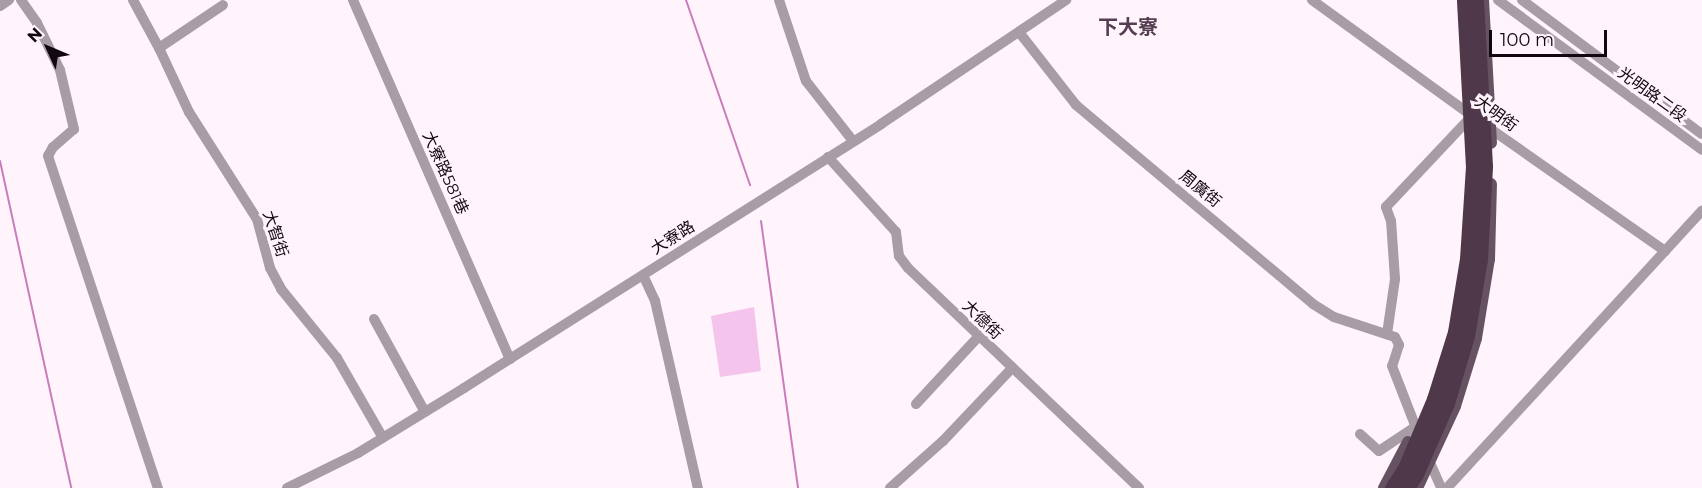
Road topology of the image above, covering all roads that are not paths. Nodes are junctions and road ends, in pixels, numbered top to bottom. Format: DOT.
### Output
graph roads {
  1 [pos="9,0"];
  2 [pos="21,0"];
  3 [pos="133,0"];
  4 [pos="352,0"];
  5 [pos="779,0"];
  6 [pos="1066,0"];
  7 [pos="1312,0"];
  8 [pos="1458,0"];
  9 [pos="1464,0"];
  10 [pos="1476,0"];
  11 [pos="1483,0"];
  12 [pos="1498,0"];
  13 [pos="1522,0"];
  14 [pos="223,5"];
  15 [pos="0,6"];
  16 [pos="1019,32"];
  17 [pos="159,48"];
  18 [pos="1466,116"];
  19 [pos="1490,129"];
  20 [pos="1702,134"];
  21 [pos="853,141"];
  22 [pos="1702,150"];
  23 [pos="828,157"];
  24 [pos="1702,211"];
  25 [pos="1665,252"];
  26 [pos="643,275"];
  27 [pos="374,319"];
  28 [pos="1387,334"];
  29 [pos="978,337"];
  30 [pos="510,359"];
  31 [pos="1011,369"];
  32 [pos="916,404"];
  33 [pos="425,412"];
  34 [pos="1415,427"];
  35 [pos="1360,434"];
  36 [pos="383,438"];
  37 [pos="1430,462"];
  38 [pos="158,488"];
  39 [pos="287,488"];
  40 [pos="698,488"];
  41 [pos="890,488"];
  42 [pos="1139,488"];
  43 [pos="1383,488"];
  44 [pos="1392,488"];
  45 [pos="1407,488"];
  46 [pos="1417,488"];
  47 [pos="1441,488"];
  48 [pos="1447,488"];
  1 -- 15 [label="street"];
  2 -- 38 [label="street"];
  3 -- 17 [label="street, 大智街"];
  4 -- 30 [label="street, 大寮路581巷"];
  5 -- 21 [label="street"];
  6 -- 16 [label="street, 大寮路"];
  7 -- 18 [label="street, 大明街"];
  8 -- 18 [label="main road"];
  9 -- 44 [label="highway, bridge"];
  10 -- 45 [label="highway, bridge"];
  11 -- 19 [label="main road"];
  12 -- 22 [label="street, 光明路二段"];
  13 -- 20 [label="street, 光明路二段"];
  14 -- 17 [label="street"];
  16 -- 21 [label="street, 大寮路"];
  16 -- 28 [label="street, 周廣街"];
  17 -- 36 [label="street, 大智街"];
  18 -- 19 [label="street, 大明街"];
  18 -- 28 [label="street, 大明街"];
  18 -- 34 [label="main road"];
  19 -- 25 [label="street, 大明街"];
  19 -- 37 [label="main road"];
  21 -- 23 [label="street, 大寮路"];
  23 -- 26 [label="street, 大寮路"];
  23 -- 29 [label="street, 大德街"];
  24 -- 25 [label="street"];
  25 -- 48 [label="street"];
  26 -- 30 [label="street, 大寮路"];
  26 -- 40 [label="street"];
  27 -- 33 [label="street"];
  28 -- 34 [label="street, 大明街"];
  29 -- 31 [label="street, 大德街"];
  29 -- 32 [label="street"];
  30 -- 33 [label="street, 大寮路"];
  31 -- 41 [label="street"];
  31 -- 42 [label="street, 大德街"];
  33 -- 36 [label="street, 大寮路"];
  34 -- 35 [label="street"];
  34 -- 37 [label="street, 大明街"];
  34 -- 43 [label="main road"];
  36 -- 39 [label="street, 大寮路"];
  37 -- 46 [label="main road"];
  37 -- 47 [label="street, 大明街"];
}
